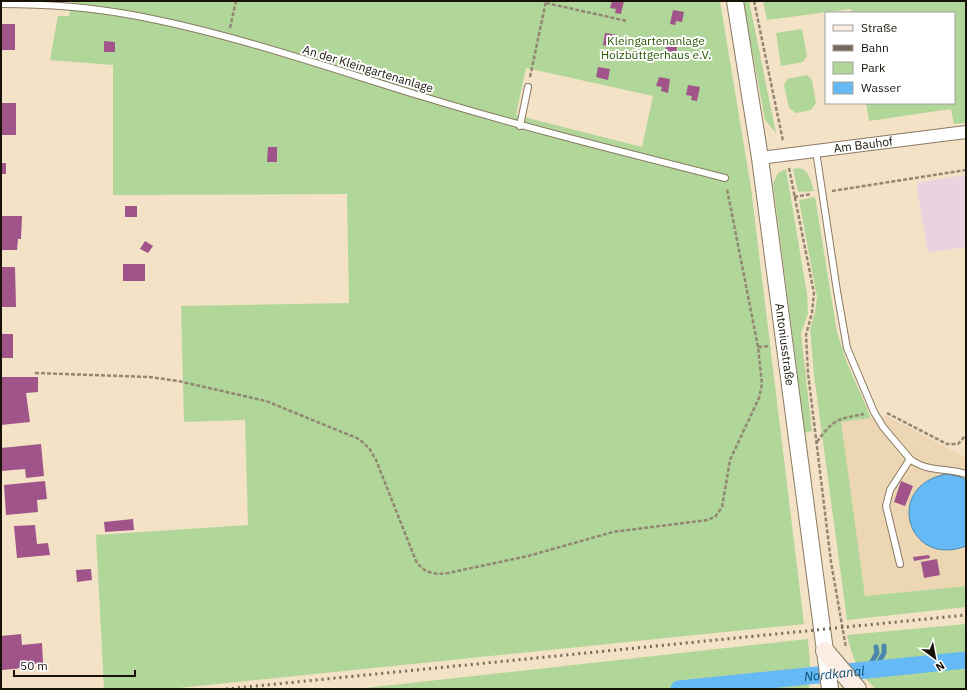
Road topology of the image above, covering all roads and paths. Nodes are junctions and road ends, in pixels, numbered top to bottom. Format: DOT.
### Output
graph roads {
  1 [pos="236,1"];
  2 [pos="735,1"];
  3 [pos="754,1"];
  4 [pos="546,2"];
  5 [pos="1,4"];
  6 [pos="627,21"];
  7 [pos="228,38"];
  8 [pos="528,87"];
  9 [pos="520,126"];
  10 [pos="966,132"];
  11 [pos="816,152"];
  12 [pos="787,155"];
  13 [pos="760,158"];
  14 [pos="966,170"];
  15 [pos="725,178"];
  16 [pos="822,193"];
  17 [pos="794,197"];
  18 [pos="35,373"];
  19 [pos="910,460"];
  20 [pos="966,474"];
  21 [pos="900,564"];
  22 [pos="845,643"];
  23 [pos="826,651"];
  24 [pos="830,689"];
  25 [pos="857,689"];
  1 -- 7 [label="path"];
  2 -- 13 [label="street, Antoniusstraße"];
  3 -- 12 [label="path"];
  4 -- 6 [label="path"];
  4 -- 8 [label="path"];
  5 -- 7 [label="lane, An der Kleingartenanlage"];
  7 -- 9 [label="lane, An der Kleingartenanlage"];
  8 -- 9 [label="lane"];
  9 -- 15 [label="lane, An der Kleingartenanlage"];
  10 -- 11 [label="street, Am Bauhof"];
  11 -- 12 [label="street, Am Bauhof"];
  11 -- 16 [label="lane"];
  12 -- 13 [label="street, Am Bauhof"];
  12 -- 17 [label="path"];
  13 -- 23 [label="street, Antoniusstraße"];
  14 -- 16 [label="path"];
  15 -- 18 [label="path"];
  16 -- 17 [label="path"];
  16 -- 19 [label="lane"];
  17 -- 22 [label="path"];
  19 -- 20 [label="lane"];
  19 -- 21 [label="lane"];
  23 -- 24 [label="street, Antoniusstraße"];
  23 -- 25 [label="main road"];
}
